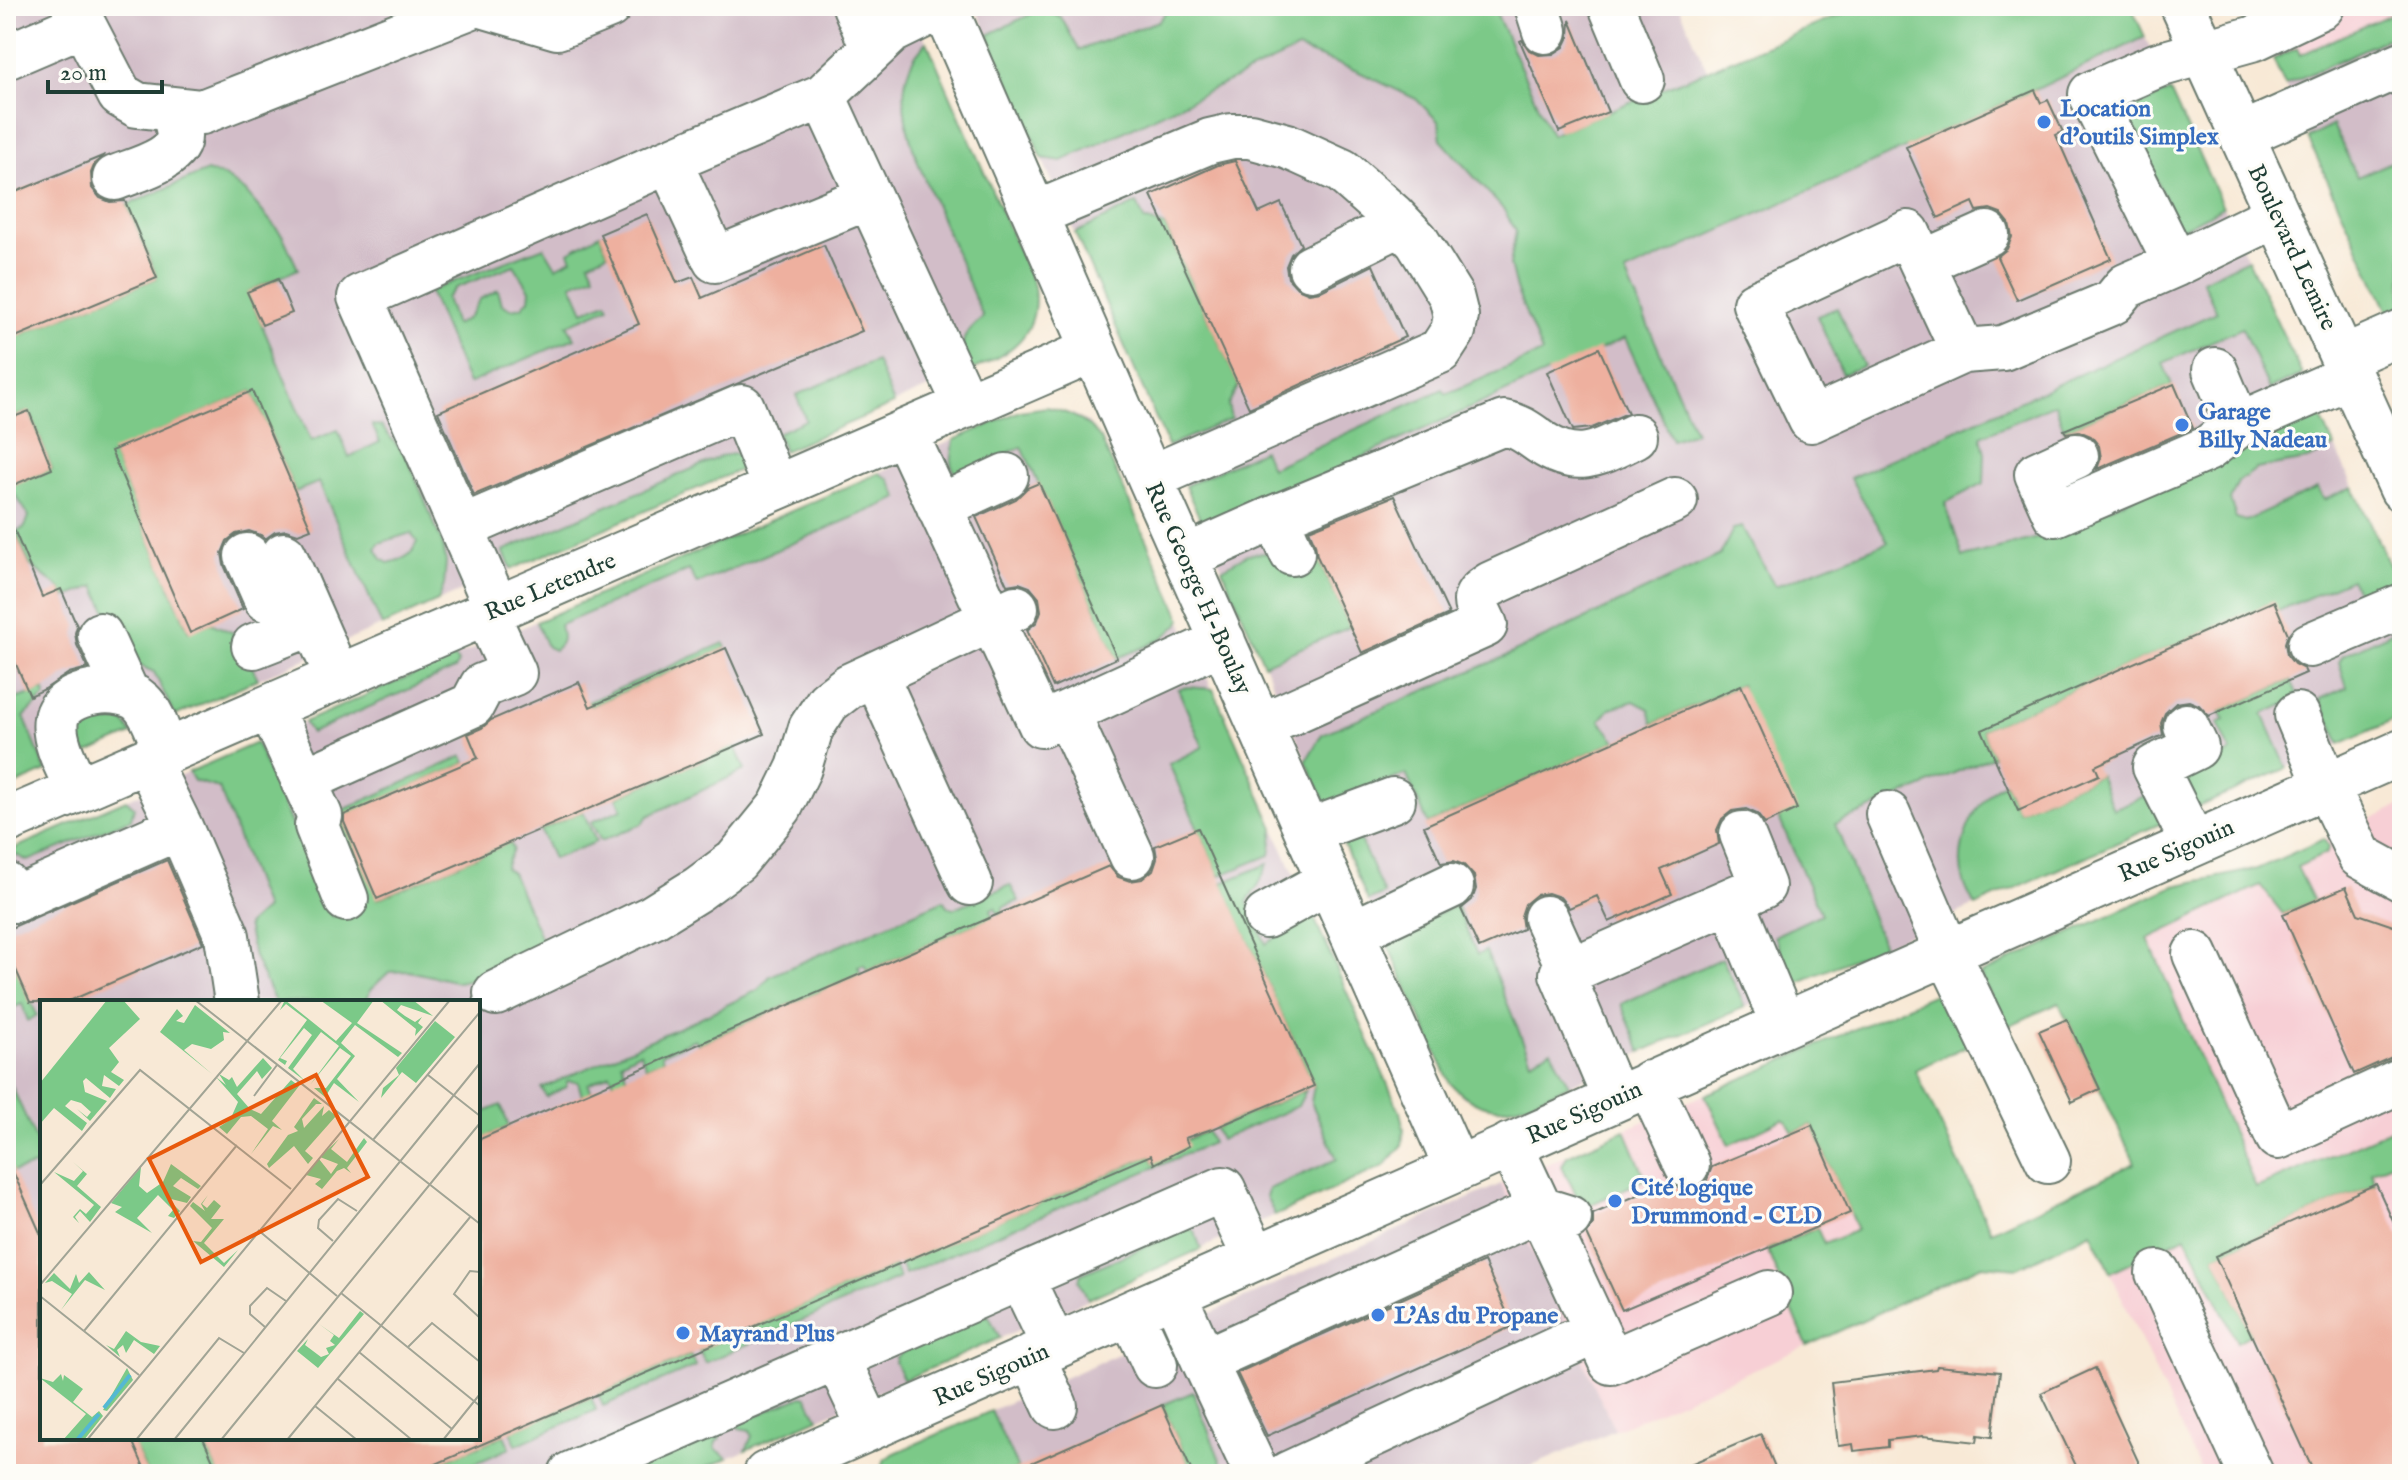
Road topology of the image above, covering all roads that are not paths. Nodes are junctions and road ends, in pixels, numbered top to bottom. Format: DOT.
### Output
graph roads {
  1 [pos="472,6"];
  2 [pos="485,6"];
  3 [pos="609,6"];
  4 [pos="855,6"];
  5 [pos="1611,6"];
  6 [pos="2183,6"];
  7 [pos="2322,6"];
  8 [pos="953,9"];
  9 [pos="78,15"];
  10 [pos="873,48"];
  11 [pos="2205,53"];
  12 [pos="6,57"];
  13 [pos="2402,64"];
  14 [pos="1642,80"];
  15 [pos="823,96"];
  16 [pos="173,109"];
  17 [pos="2242,135"];
  18 [pos="669,161"];
  19 [pos="115,178"];
  20 [pos="869,197"];
  21 [pos="1035,214"];
  22 [pos="2277,215"];
  23 [pos="1400,224"];
  24 [pos="1987,234"];
  25 [pos="1922,263"];
  26 [pos="2176,264"];
  27 [pos="1311,268"];
  28 [pos="2402,332"];
  29 [pos="1094,350"];
  30 [pos="1963,351"];
  31 [pos="2347,367"];
  32 [pos="2215,370"];
  33 [pos="966,406"];
  34 [pos="2238,425"];
  35 [pos="905,433"];
  36 [pos="1635,436"];
  37 [pos="2076,456"];
  38 [pos="1006,476"];
  39 [pos="1150,478"];
  40 [pos="775,488"];
  41 [pos="2402,489"];
  42 [pos="1675,500"];
  43 [pos="939,507"];
  44 [pos="463,527"];
  45 [pos="266,556"];
  46 [pos="1186,557"];
  47 [pos="2402,606"];
  48 [pos="492,611"];
  49 [pos="1004,613"];
  50 [pos="312,620"];
  51 [pos="100,635"];
  52 [pos="1223,641"];
  53 [pos="2310,645"];
  54 [pos="254,646"];
  55 [pos="875,674"];
  56 [pos="338,678"];
  57 [pos="127,694"];
  58 [pos="270,707"];
  59 [pos="1067,713"];
  60 [pos="2297,715"];
  61 [pos="1261,726"];
  62 [pos="2186,726"];
  63 [pos="2402,752"];
  64 [pos="157,756"];
  65 [pos="303,781"];
  66 [pos="2326,785"];
  67 [pos="78,790"];
  68 [pos="1393,800"];
  69 [pos="1888,814"];
  70 [pos="6,821"];
  71 [pos="180,827"];
  72 [pos="1307,832"];
  73 [pos="1742,834"];
  74 [pos="2193,843"];
  75 [pos="1132,856"];
  76 [pos="2402,879"];
  77 [pos="1329,881"];
  78 [pos="970,883"];
  79 [pos="6,885"];
  80 [pos="1451,886"];
  81 [pos="346,899"];
  82 [pos="1731,900"];
  83 [pos="1266,916"];
  84 [pos="1546,918"];
  85 [pos="1352,933"];
  86 [pos="1947,951"];
  87 [pos="2195,954"];
  88 [pos="1570,971"];
  89 [pos="496,993"];
  90 [pos="237,1000"];
  91 [pos="1783,1024"];
  92 [pos="2402,1080"];
  93 [pos="1632,1091"];
  94 [pos="1510,1145"];
  95 [pos="2048,1161"];
  96 [pos="1687,1165"];
  97 [pos="1457,1169"];
  98 [pos="1556,1214"];
  99 [pos="1255,1258"];
  100 [pos="2158,1273"];
  101 [pos="1021,1277"];
  102 [pos="1769,1293"];
  103 [pos="1174,1294"];
  104 [pos="1131,1313"];
  105 [pos="1596,1331"];
  106 [pos="1043,1351"];
  107 [pos="837,1358"];
  108 [pos="1204,1361"];
  109 [pos="1155,1365"];
  110 [pos="1055,1406"];
  111 [pos="870,1428"];
  112 [pos="835,1460"];
  113 [pos="571,1474"];
  114 [pos="766,1474"];
  115 [pos="1257,1474"];
  116 [pos="1288,1474"];
  117 [pos="2251,1474"];
  1 -- 16 [label="street"];
  2 -- 3 [label="street"];
  4 -- 10 [label="street"];
  5 -- 14 [label="street"];
  6 -- 11 [label="street, Boulevard Lemire"];
  7 -- 11 [label="street"];
  8 -- 10 [label="street"];
  8 -- 21 [label="street, Rue George H-Boulay"];
  9 -- 12 [label="street"];
  9 -- 16 [label="street"];
  10 -- 15 [label="street"];
  11 -- 17 [label="street, Boulevard Lemire"];
  11 -- 26 [label="street"];
  13 -- 17 [label="street"];
  15 -- 18 [label="street"];
  15 -- 20 [label="street"];
  16 -- 19 [label="street"];
  17 -- 22 [label="street, Boulevard Lemire"];
  18 -- 20 [label="street"];
  18 -- 44 [label="street"];
  20 -- 33 [label="street"];
  21 -- 23 [label="street"];
  21 -- 29 [label="street, Rue George H-Boulay"];
  22 -- 26 [label="street"];
  22 -- 31 [label="street, Boulevard Lemire"];
  23 -- 27 [label="street"];
  23 -- 39 [label="street"];
  24 -- 25 [label="street"];
  25 -- 30 [label="street"];
  25 -- 30 [label="street"];
  26 -- 30 [label="street"];
  28 -- 31 [label="street"];
  29 -- 33 [label="street, Rue Letendre"];
  29 -- 39 [label="street, Rue George H-Boulay"];
  31 -- 34 [label="street"];
  31 -- 41 [label="street, Boulevard Lemire"];
  32 -- 34 [label="street"];
  33 -- 35 [label="street, Rue Letendre"];
  34 -- 37 [label="street"];
  35 -- 40 [label="street, Rue Letendre"];
  35 -- 43 [label="street"];
  36 -- 46 [label="street"];
  38 -- 43 [label="street"];
  39 -- 46 [label="street, Rue George H-Boulay"];
  40 -- 44 [label="street"];
  40 -- 48 [label="street, Rue Letendre"];
  42 -- 61 [label="street"];
  43 -- 49 [label="street"];
  44 -- 48 [label="street"];
  45 -- 50 [label="street"];
  46 -- 52 [label="street, Rue George H-Boulay"];
  47 -- 53 [label="street"];
  48 -- 56 [label="street, Rue Letendre"];
  48 -- 65 [label="street"];
  49 -- 55 [label="street"];
  49 -- 59 [label="street"];
  50 -- 54 [label="street"];
  50 -- 56 [label="street"];
  51 -- 57 [label="street"];
  52 -- 59 [label="street"];
  52 -- 61 [label="street, Rue George H-Boulay"];
  55 -- 78 [label="street"];
  55 -- 89 [label="street"];
  56 -- 58 [label="street, Rue Letendre"];
  57 -- 64 [label="street"];
  57 -- 67 [label="street"];
  58 -- 64 [label="street, Rue Letendre"];
  58 -- 65 [label="street"];
  59 -- 75 [label="street"];
  60 -- 66 [label="street"];
  61 -- 72 [label="street, Rue George H-Boulay"];
  62 -- 74 [label="street"];
  63 -- 66 [label="street, Rue Sigouin"];
  64 -- 67 [label="street, Rue Letendre"];
  64 -- 71 [label="street"];
  65 -- 81 [label="street"];
  66 -- 74 [label="street, Rue Sigouin"];
  66 -- 76 [label="street"];
  67 -- 70 [label="street, Rue Letendre"];
  68 -- 72 [label="street"];
  69 -- 86 [label="street"];
  71 -- 79 [label="street"];
  71 -- 90 [label="street"];
  72 -- 77 [label="street, Rue George H-Boulay"];
  73 -- 82 [label="street"];
  74 -- 86 [label="street, Rue Sigouin"];
  77 -- 83 [label="street"];
  77 -- 85 [label="street, Rue George H-Boulay"];
  80 -- 85 [label="street"];
  82 -- 88 [label="street"];
  82 -- 91 [label="street"];
  84 -- 88 [label="street"];
  85 -- 97 [label="street, Rue George H-Boulay"];
  86 -- 91 [label="street, Rue Sigouin"];
  86 -- 95 [label="street"];
  87 -- 92 [label="street"];
  88 -- 93 [label="street"];
  91 -- 93 [label="street, Rue Sigouin"];
  93 -- 94 [label="street, Rue Sigouin"];
  93 -- 96 [label="street"];
  94 -- 97 [label="street, Rue Sigouin"];
  94 -- 98 [label="street"];
  97 -- 99 [label="street, Rue Sigouin"];
  98 -- 105 [label="street"];
  98 -- 108 [label="street"];
  99 -- 101 [label="street"];
  99 -- 103 [label="street, Rue Sigouin"];
  100 -- 117 [label="street"];
  101 -- 106 [label="street"];
  101 -- 107 [label="street"];
  102 -- 105 [label="street"];
  103 -- 104 [label="street, Rue Sigouin"];
  103 -- 108 [label="street"];
  104 -- 106 [label="street, Rue Sigouin"];
  104 -- 109 [label="street"];
  105 -- 116 [label="street"];
  106 -- 110 [label="street"];
  106 -- 111 [label="street, Rue Sigouin"];
  107 -- 111 [label="street"];
  107 -- 113 [label="street"];
  108 -- 115 [label="street"];
  111 -- 112 [label="street, Rue Sigouin"];
  112 -- 114 [label="street, Rue Sigouin"];
}
